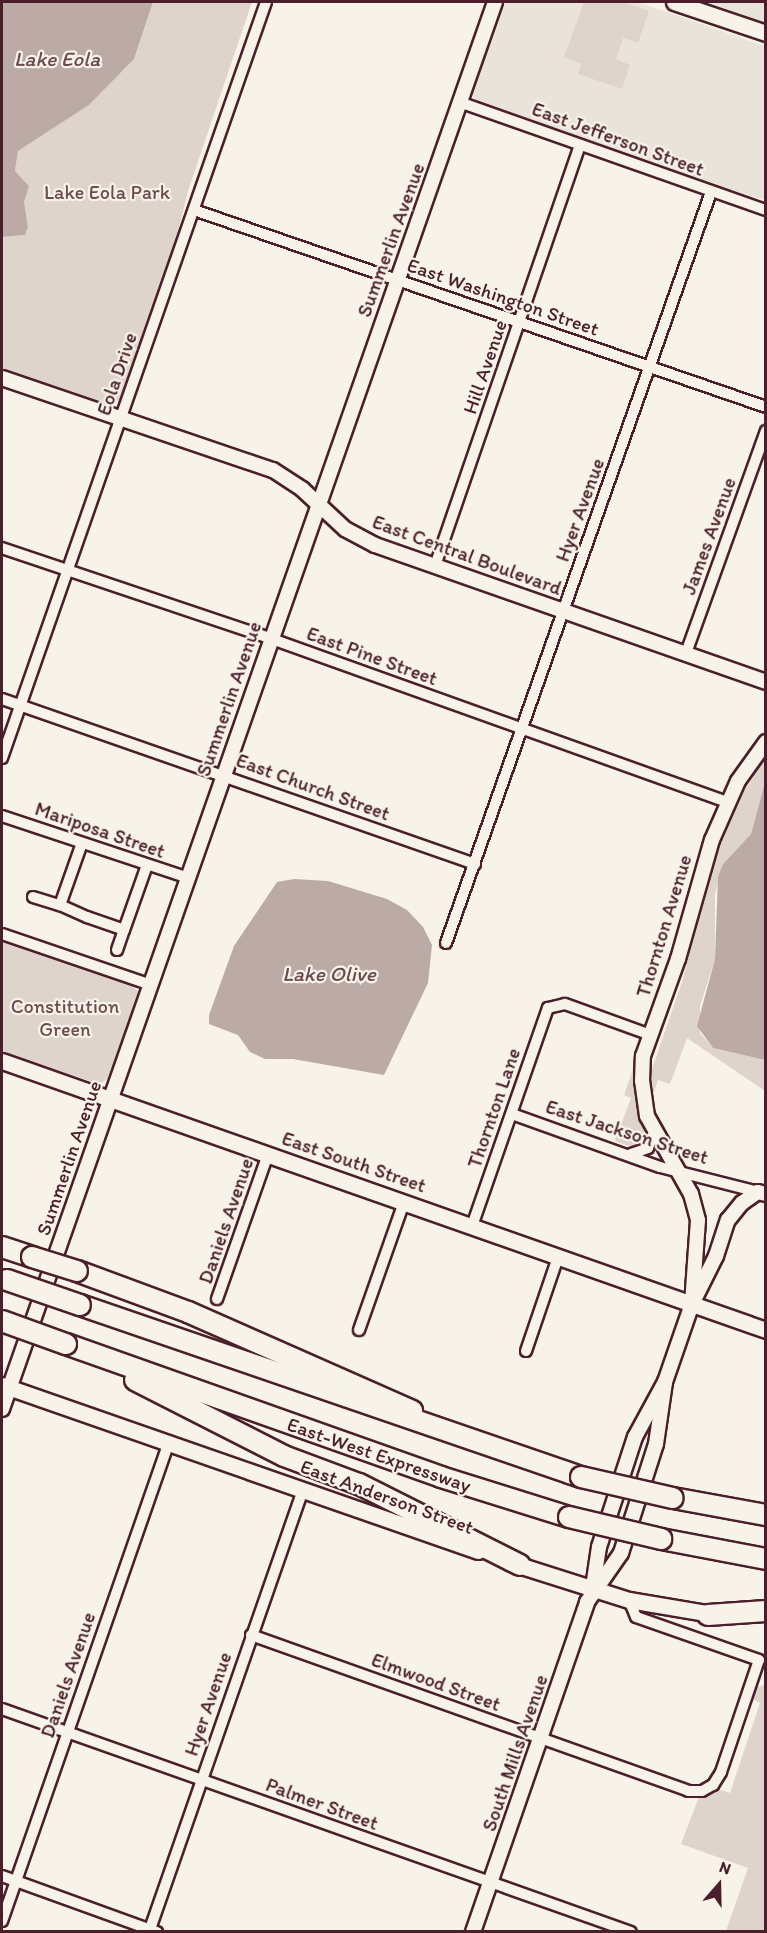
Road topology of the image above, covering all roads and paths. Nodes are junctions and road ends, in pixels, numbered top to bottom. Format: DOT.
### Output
graph roads {
  1 [pos="266,2"];
  2 [pos="495,2"];
  3 [pos="674,2"];
  4 [pos="765,33"];
  5 [pos="459,102"];
  6 [pos="580,145"];
  7 [pos="711,192"];
  8 [pos="194,210"];
  9 [pos="765,210"];
  10 [pos="398,280"];
  11 [pos="519,322"];
  12 [pos="650,367"];
  13 [pos="2,378"];
  14 [pos="765,407"];
  15 [pos="120,419"];
  16 [pos="765,431"];
  17 [pos="316,504"];
  18 [pos="2,548"];
  19 [pos="435,566"];
  20 [pos="68,570"];
  21 [pos="563,611"];
  22 [pos="272,638"];
  23 [pos="686,653"];
  24 [pos="765,682"];
  25 [pos="2,699"];
  26 [pos="20,705"];
  27 [pos="523,730"];
  28 [pos="765,742"];
  29 [pos="2,758"];
  30 [pos="224,774"];
  31 [pos="728,802"];
  32 [pos="2,816"];
  33 [pos="82,843"];
  34 [pos="475,864"];
  35 [pos="147,865"];
  36 [pos="188,878"];
  37 [pos="33,897"];
  38 [pos="60,905"];
  39 [pos="124,930"];
  40 [pos="2,934"];
  41 [pos="446,943"];
  42 [pos="117,950"];
  43 [pos="151,985"];
  44 [pos="648,1034"];
  45 [pos="2,1061"];
  46 [pos="111,1099"];
  47 [pos="512,1114"];
  48 [pos="654,1132"];
  49 [pos="622,1152"];
  50 [pos="268,1155"];
  51 [pos="678,1171"];
  52 [pos="762,1193"];
  53 [pos="404,1202"];
  54 [pos="472,1226"];
  55 [pos="2,1247"];
  56 [pos="558,1257"];
  57 [pos="4,1279"];
  58 [pos="218,1299"];
  59 [pos="692,1304"];
  60 [pos="2,1321"];
  61 [pos="764,1329"];
  62 [pos="359,1330"];
  63 [pos="66,1344"];
  64 [pos="526,1351"];
  65 [pos="665,1382"];
  66 [pos="5,1386"];
  67 [pos="2,1409"];
  68 [pos="465,1439"];
  69 [pos="169,1442"];
  70 [pos="303,1489"];
  71 [pos="765,1515"];
  72 [pos="765,1559"];
  73 [pos="520,1565"];
  74 [pos="593,1588"];
  75 [pos="629,1600"];
  76 [pos="765,1611"];
  77 [pos="708,1615"];
  78 [pos="765,1618"];
  79 [pos="251,1635"];
  80 [pos="2,1709"];
  81 [pos="68,1732"];
  82 [pos="540,1738"];
  83 [pos="201,1780"];
  84 [pos="2,1876"];
  85 [pos="15,1881"];
  86 [pos="490,1883"];
  87 [pos="2,1921"];
  88 [pos="152,1931"];
  89 [pos="473,1932"];
  90 [pos="631,1932"];
  1 -- 8 [label="street, Eola Drive"];
  2 -- 5 [label="street, Summerlin Avenue"];
  3 -- 4 [label="main road"];
  5 -- 6 [label="street, East Jefferson Street"];
  5 -- 10 [label="street, Summerlin Avenue"];
  6 -- 7 [label="street, East Jefferson Street"];
  6 -- 11 [label="street, Hill Avenue"];
  7 -- 9 [label="street, East Jefferson Street"];
  7 -- 12 [label="street, Hyer Avenue"];
  8 -- 10 [label="street, East Washington Street"];
  8 -- 15 [label="street, Eola Drive"];
  10 -- 11 [label="street, East Washington Street"];
  10 -- 17 [label="street, Summerlin Avenue"];
  11 -- 12 [label="street, East Washington Street"];
  11 -- 19 [label="street, Hill Avenue"];
  12 -- 14 [label="street, East Washington Street"];
  12 -- 21 [label="street, Hyer Avenue"];
  13 -- 15 [label="street, East Central Boulevard"];
  15 -- 17 [label="street, East Central Boulevard"];
  15 -- 20 [label="street, Eola Drive"];
  16 -- 23 [label="street, James Avenue"];
  17 -- 19 [label="street, East Central Boulevard"];
  17 -- 22 [label="street, Summerlin Avenue"];
  18 -- 20 [label="street, East Pine Street"];
  19 -- 21 [label="street, East Central Boulevard"];
  20 -- 22 [label="street, East Pine Street"];
  20 -- 26 [label="street, Eola Drive"];
  21 -- 23 [label="street, East Central Boulevard"];
  21 -- 27 [label="street, Hyer Avenue"];
  22 -- 27 [label="street, East Pine Street"];
  22 -- 30 [label="street, Summerlin Avenue"];
  23 -- 24 [label="street, East Central Boulevard"];
  25 -- 26 [label="street, East Church Street"];
  26 -- 29 [label="street, Eola Drive"];
  26 -- 30 [label="street, East Church Street"];
  27 -- 31 [label="street, East Pine Street"];
  27 -- 34 [label="street, Hyer Avenue"];
  28 -- 31 [label="street, Thornton Avenue"];
  30 -- 34 [label="street, East Church Street"];
  30 -- 36 [label="street, Summerlin Avenue"];
  31 -- 44 [label="street, Thornton Avenue"];
  32 -- 33 [label="street, Mariposa Street"];
  33 -- 35 [label="street, Mariposa Street"];
  33 -- 38 [label="street"];
  34 -- 41 [label="street, Hyer Avenue"];
  35 -- 36 [label="street, Mariposa Street"];
  35 -- 39 [label="street"];
  36 -- 43 [label="street, Summerlin Avenue"];
  37 -- 38 [label="street"];
  38 -- 39 [label="street"];
  39 -- 42 [label="street"];
  40 -- 43 [label="street"];
  43 -- 46 [label="street, Summerlin Avenue"];
  44 -- 47 [label="street, Thornton Lane"];
  44 -- 48 [label="street, Thornton Avenue"];
  45 -- 46 [label="main road, East South Street"];
  46 -- 50 [label="main road, East South Street"];
  46 -- 66 [label="street, Summerlin Avenue"];
  47 -- 49 [label="street, East Jackson Street"];
  47 -- 54 [label="street, Thornton Lane"];
  48 -- 49 [label="street"];
  48 -- 51 [label="street, Thornton Avenue"];
  49 -- 51 [label="street, East Jackson Street"];
  50 -- 53 [label="main road, East South Street"];
  50 -- 58 [label="street, Daniels Avenue"];
  51 -- 52 [label="street, East Jackson Street"];
  51 -- 59 [label="street, Thornton Avenue"];
  52 -- 59 [label="street, South Mills Avenue"];
  53 -- 54 [label="main road, East South Street"];
  53 -- 62 [label="street"];
  54 -- 56 [label="main road, East South Street"];
  55 -- 68 [label="highway, bridge"];
  56 -- 59 [label="main road, East South Street"];
  56 -- 64 [label="street"];
  57 -- 68 [label="highway, bridge"];
  59 -- 61 [label="main road, East South Street"];
  59 -- 65 [label="street, South Mills Avenue"];
  60 -- 63 [label="highway, East-West Expressway, bridge"];
  63 -- 72 [label="highway, East-West Expressway, bridge"];
  63 -- 73 [label="highway"];
  65 -- 74 [label="street, South Mills Avenue"];
  65 -- 74 [label="street, South Mills Avenue"];
  66 -- 67 [label="street, Summerlin Avenue"];
  66 -- 69 [label="main road, East Anderson Street"];
  68 -- 71 [label="highway, bridge"];
  69 -- 70 [label="main road, East Anderson Street"];
  69 -- 81 [label="street, Daniels Avenue"];
  70 -- 73 [label="main road, East Anderson Street"];
  70 -- 79 [label="street, Hyer Avenue"];
  73 -- 74 [label="main road, East Anderson Street"];
  74 -- 75 [label="main road, East Anderson Street"];
  74 -- 82 [label="street, South Mills Avenue"];
  75 -- 77 [label="main road, East Anderson Street"];
  75 -- 82 [label="street, Elmwood Street"];
  76 -- 77 [label="highway"];
  77 -- 78 [label="main road, East Anderson Street"];
  79 -- 82 [label="street, Elmwood Street"];
  79 -- 83 [label="street, Hyer Avenue"];
  80 -- 81 [label="street, Palmer Street"];
  81 -- 83 [label="street, Palmer Street"];
  81 -- 85 [label="street, Daniels Avenue"];
  82 -- 86 [label="street, South Mills Avenue"];
  83 -- 86 [label="street, Palmer Street"];
  83 -- 88 [label="street, Hyer Avenue"];
  84 -- 85 [label="street"];
  85 -- 87 [label="street, Daniels Avenue"];
  85 -- 88 [label="street"];
  86 -- 89 [label="street, South Mills Avenue"];
  86 -- 90 [label="street, Palmer Street"];
}
